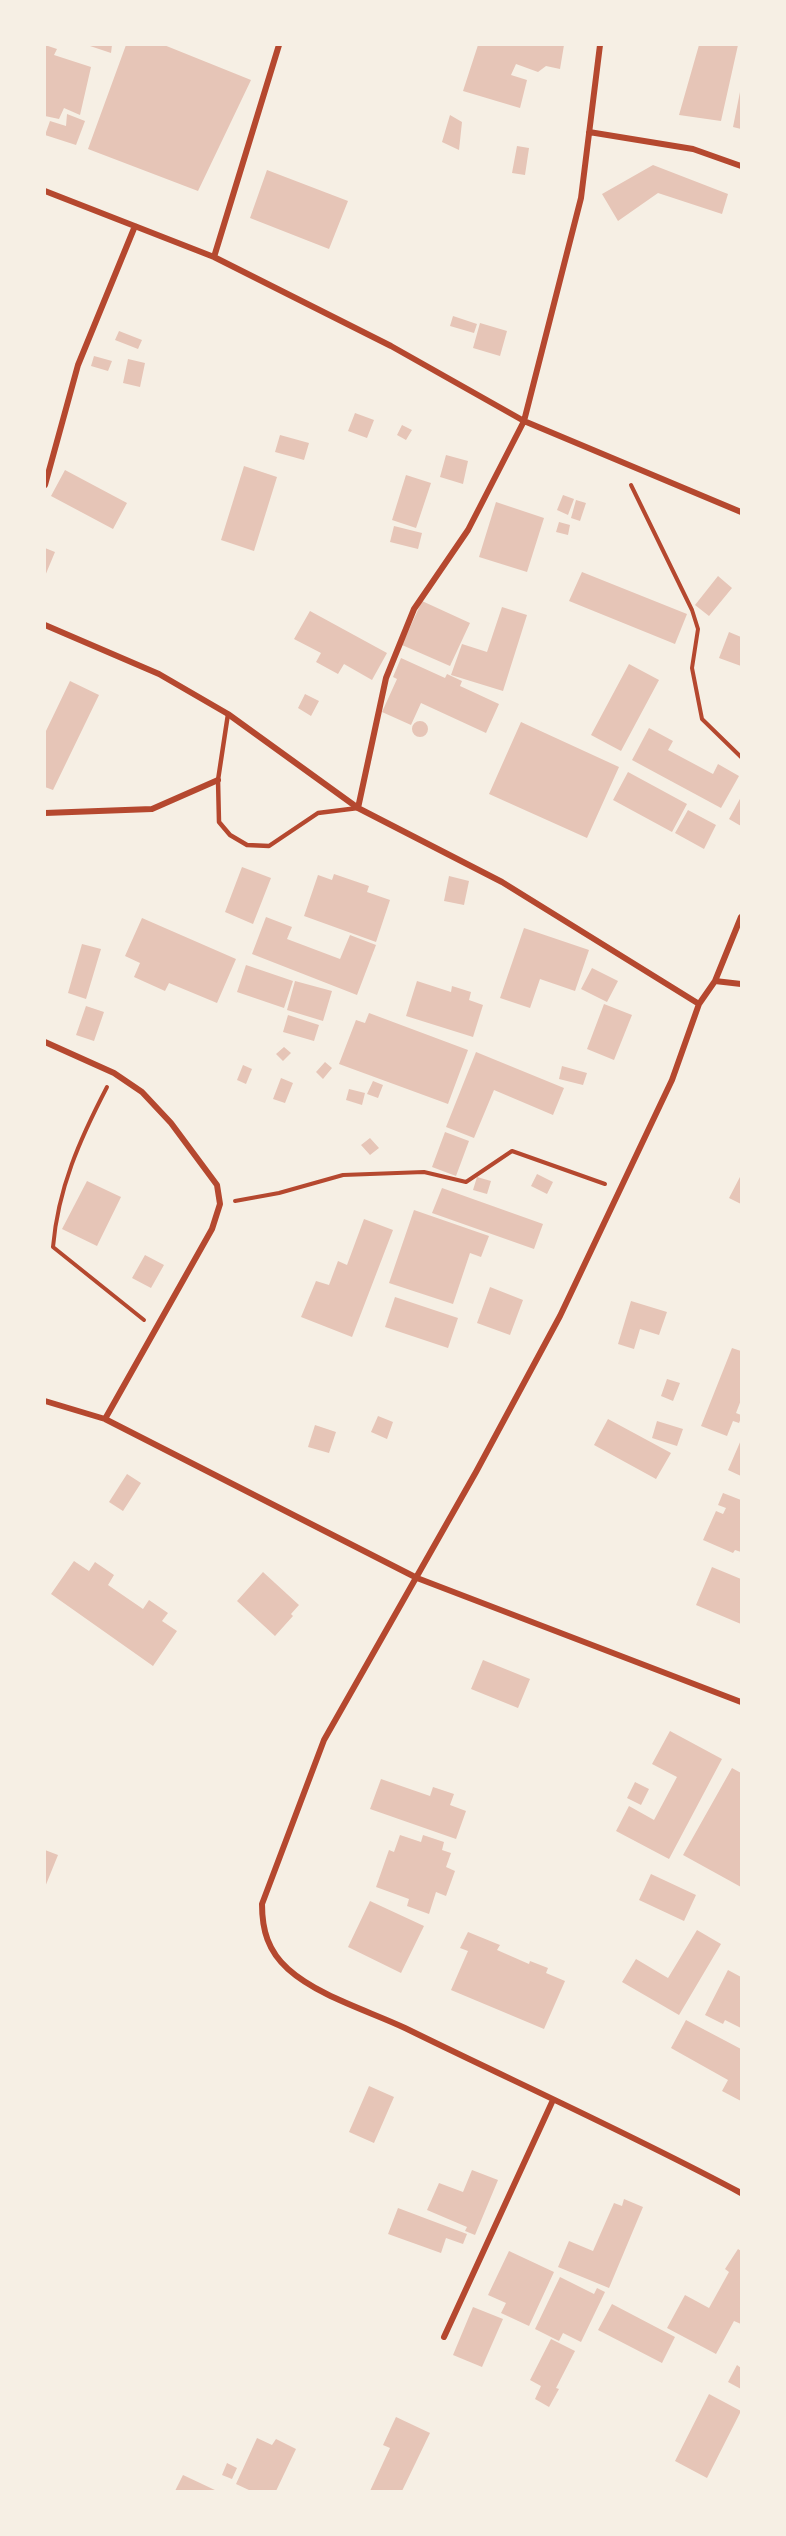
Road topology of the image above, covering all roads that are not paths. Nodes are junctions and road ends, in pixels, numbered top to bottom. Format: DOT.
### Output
graph roads {
  1 [pos="279,45"];
  2 [pos="600,45"];
  3 [pos="589,132"];
  4 [pos="741,166"];
  5 [pos="45,191"];
  6 [pos="135,226"];
  7 [pos="214,257"];
  8 [pos="524,421"];
  9 [pos="45,485"];
  10 [pos="741,512"];
  11 [pos="45,625"];
  12 [pos="228,714"];
  13 [pos="218,780"];
  14 [pos="358,808"];
  15 [pos="45,813"];
  16 [pos="741,917"];
  17 [pos="715,981"];
  18 [pos="741,984"];
  19 [pos="699,1004"];
  20 [pos="45,1042"];
  21 [pos="45,1401"];
  22 [pos="105,1419"];
  23 [pos="417,1578"];
  24 [pos="741,1702"];
  25 [pos="553,2100"];
  26 [pos="741,2193"];
  27 [pos="444,2337"];
  1 -- 7 [label="street"];
  2 -- 3 [label="street"];
  3 -- 4 [label="street"];
  3 -- 8 [label="street"];
  5 -- 6 [label="street"];
  6 -- 7 [label="street"];
  6 -- 9 [label="street"];
  7 -- 8 [label="street"];
  8 -- 10 [label="street"];
  8 -- 14 [label="street"];
  11 -- 12 [label="street"];
  12 -- 13 [label="lane"];
  12 -- 14 [label="street"];
  13 -- 14 [label="lane"];
  13 -- 15 [label="street"];
  14 -- 19 [label="street"];
  16 -- 17 [label="street"];
  17 -- 18 [label="street"];
  17 -- 19 [label="street"];
  19 -- 23 [label="street"];
  20 -- 22 [label="street"];
  21 -- 22 [label="street"];
  22 -- 23 [label="street"];
  23 -- 24 [label="street"];
  23 -- 25 [label="street"];
  25 -- 26 [label="street"];
  25 -- 27 [label="street"];
}
